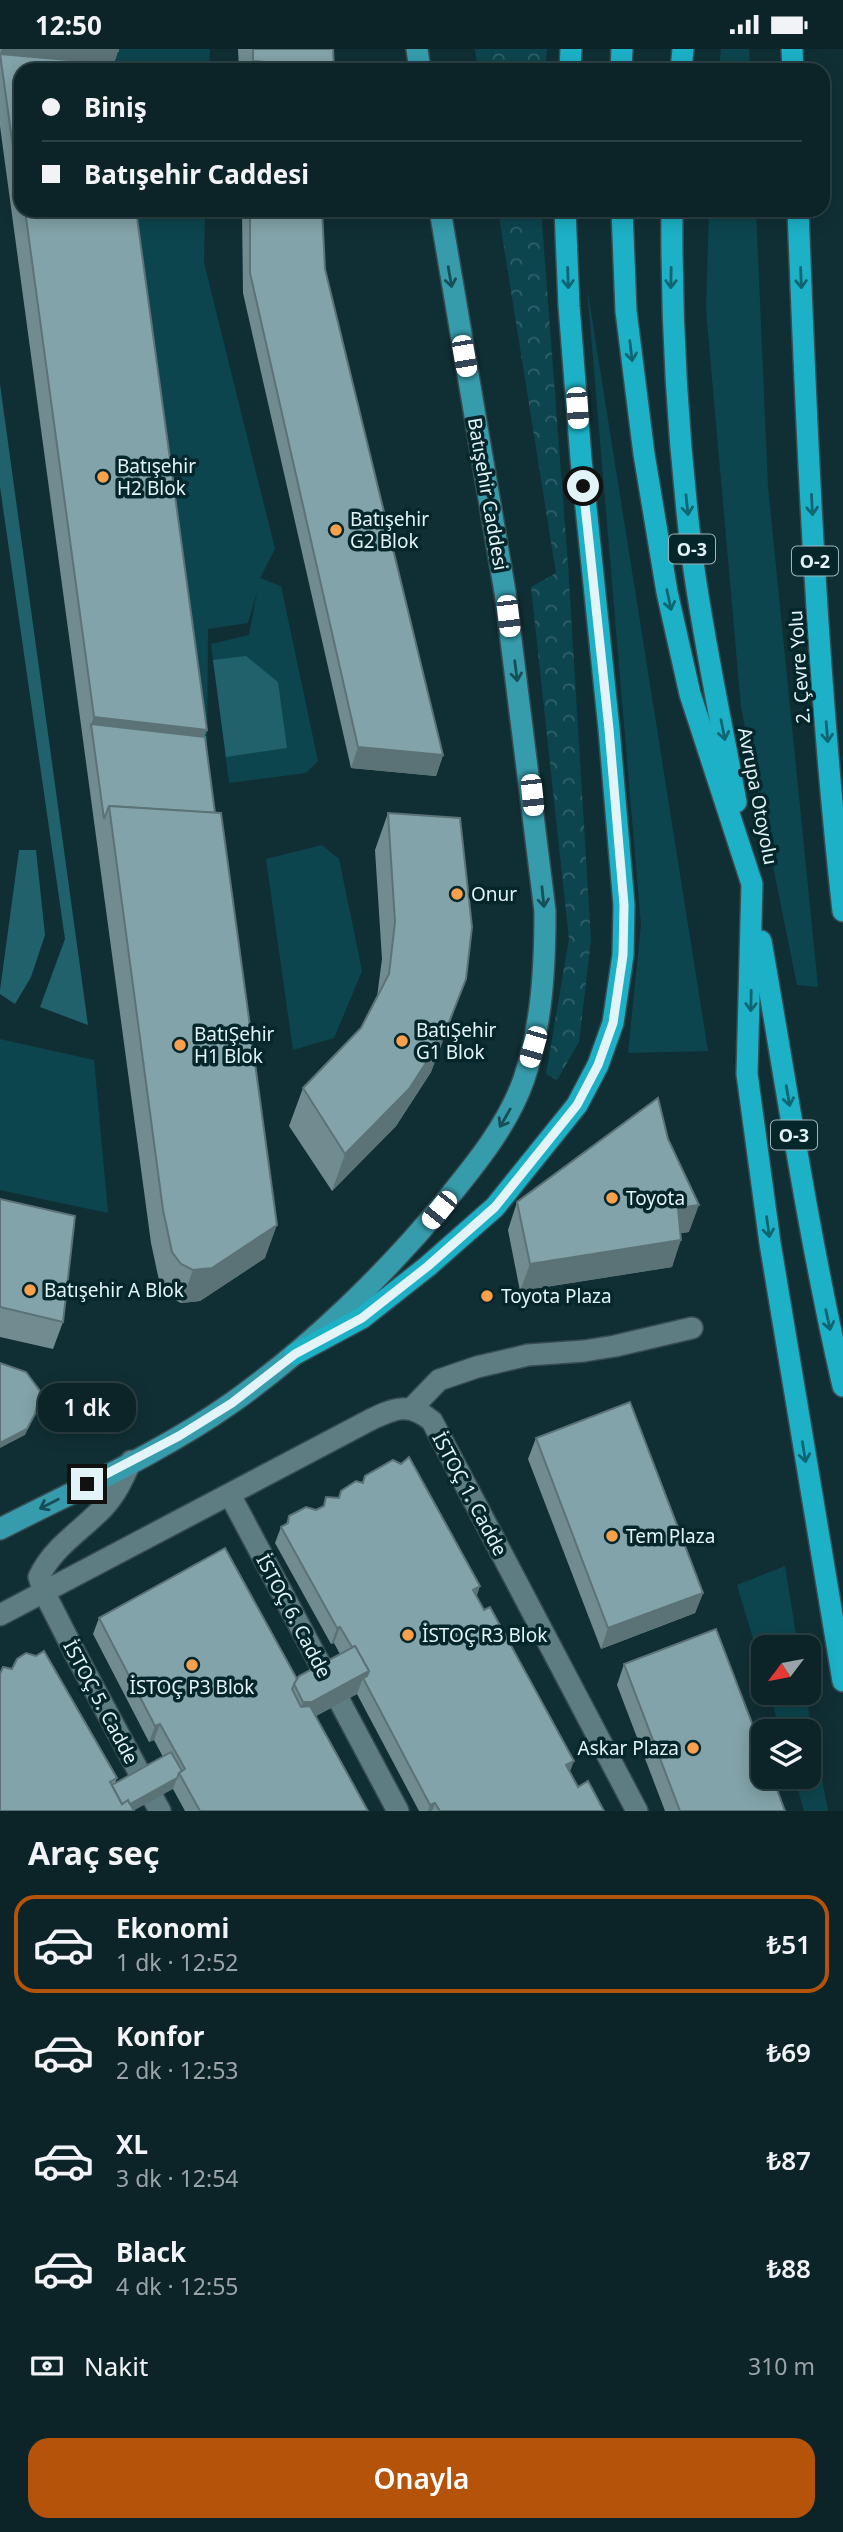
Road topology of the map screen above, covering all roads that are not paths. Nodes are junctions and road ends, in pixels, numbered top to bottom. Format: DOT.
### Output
graph roads {
  1 [pos="441,217"];
  2 [pos="565,217"];
  3 [pos="622,217"];
  4 [pos="672,217"];
  5 [pos="798,217"];
  6 [pos="752,884"];
  7 [pos="843,911"];
  8 [pos="692,1328"];
  9 [pos="295,1354"];
  10 [pos="843,1386"];
  11 [pos="411,1409"];
  12 [pos="131,1461"];
  13 [pos="230,1496"];
  14 [pos="0,1529"];
  15 [pos="44,1592"];
  16 [pos="0,1615"];
  17 [pos="843,1681"];
  18 [pos="160,1811"];
  19 [pos="398,1811"];
  20 [pos="637,1811"];
  1 -- 9 [label="main road, Batışehir Caddesi, one-way"];
  2 -- 9 [label="highway, one-way"];
  3 -- 6 [label="highway, one-way"];
  4 -- 6 [label="highway, Avrupa Otoyolu / O-3, one-way"];
  5 -- 7 [label="highway, 2. Çevre Yolu / O-2, one-way"];
  6 -- 10 [label="highway, Avrupa Otoyolu / O-3, one-way"];
  6 -- 17 [label="highway, one-way"];
  8 -- 11 [label="street"];
  9 -- 12 [label="main road, Batışehir Caddesi"];
  11 -- 13 [label="street"];
  11 -- 20 [label="street, İSTOÇ 1. Cadde"];
  12 -- 14 [label="main road, Batışehir Caddesi, one-way"];
  12 -- 15 [label="street"];
  13 -- 15 [label="street"];
  13 -- 19 [label="street, İSTOÇ 6. Cadde"];
  15 -- 16 [label="street"];
  15 -- 18 [label="street, İSTOÇ 5. Cadde"];
}
